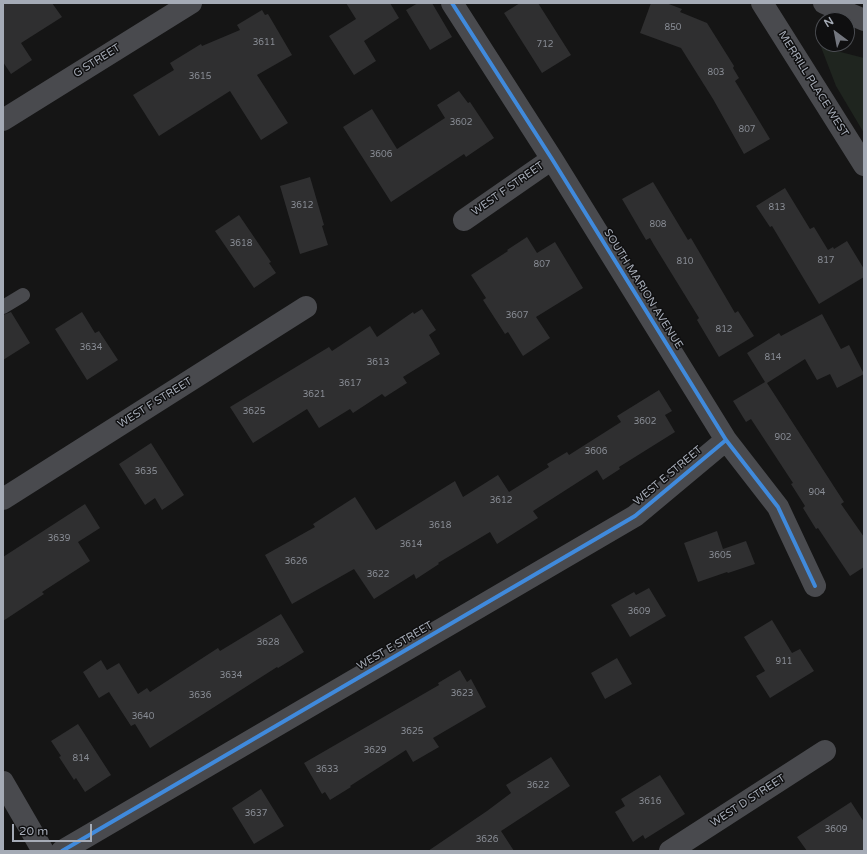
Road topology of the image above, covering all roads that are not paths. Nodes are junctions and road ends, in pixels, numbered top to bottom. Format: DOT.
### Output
graph roads {
  1 [pos="191,3"];
  2 [pos="452,3"];
  3 [pos="762,3"];
  4 [pos="824,3"];
  5 [pos="864,20"];
  6 [pos="3,120"];
  7 [pos="552,159"];
  8 [pos="864,165"];
  9 [pos="464,220"];
  10 [pos="23,295"];
  11 [pos="3,307"];
  12 [pos="306,307"];
  13 [pos="726,440"];
  14 [pos="3,499"];
  15 [pos="815,586"];
  16 [pos="825,751"];
  17 [pos="3,782"];
  18 [pos="43,851"];
  19 [pos="62,851"];
  20 [pos="670,851"];
  1 -- 6 [label="street, G STREET"];
  2 -- 7 [label="street, SOUTH MARION AVENUE"];
  3 -- 8 [label="street, MERRILL PLACE WEST"];
  4 -- 5 [label="street"];
  7 -- 9 [label="street, WEST F STREET"];
  7 -- 13 [label="street, SOUTH MARION AVENUE"];
  10 -- 11 [label="lane"];
  12 -- 14 [label="street, WEST F STREET"];
  13 -- 15 [label="street, SOUTH MARION AVENUE"];
  13 -- 19 [label="street, WEST E STREET"];
  16 -- 20 [label="street, WEST D STREET"];
  17 -- 18 [label="street"];
}
